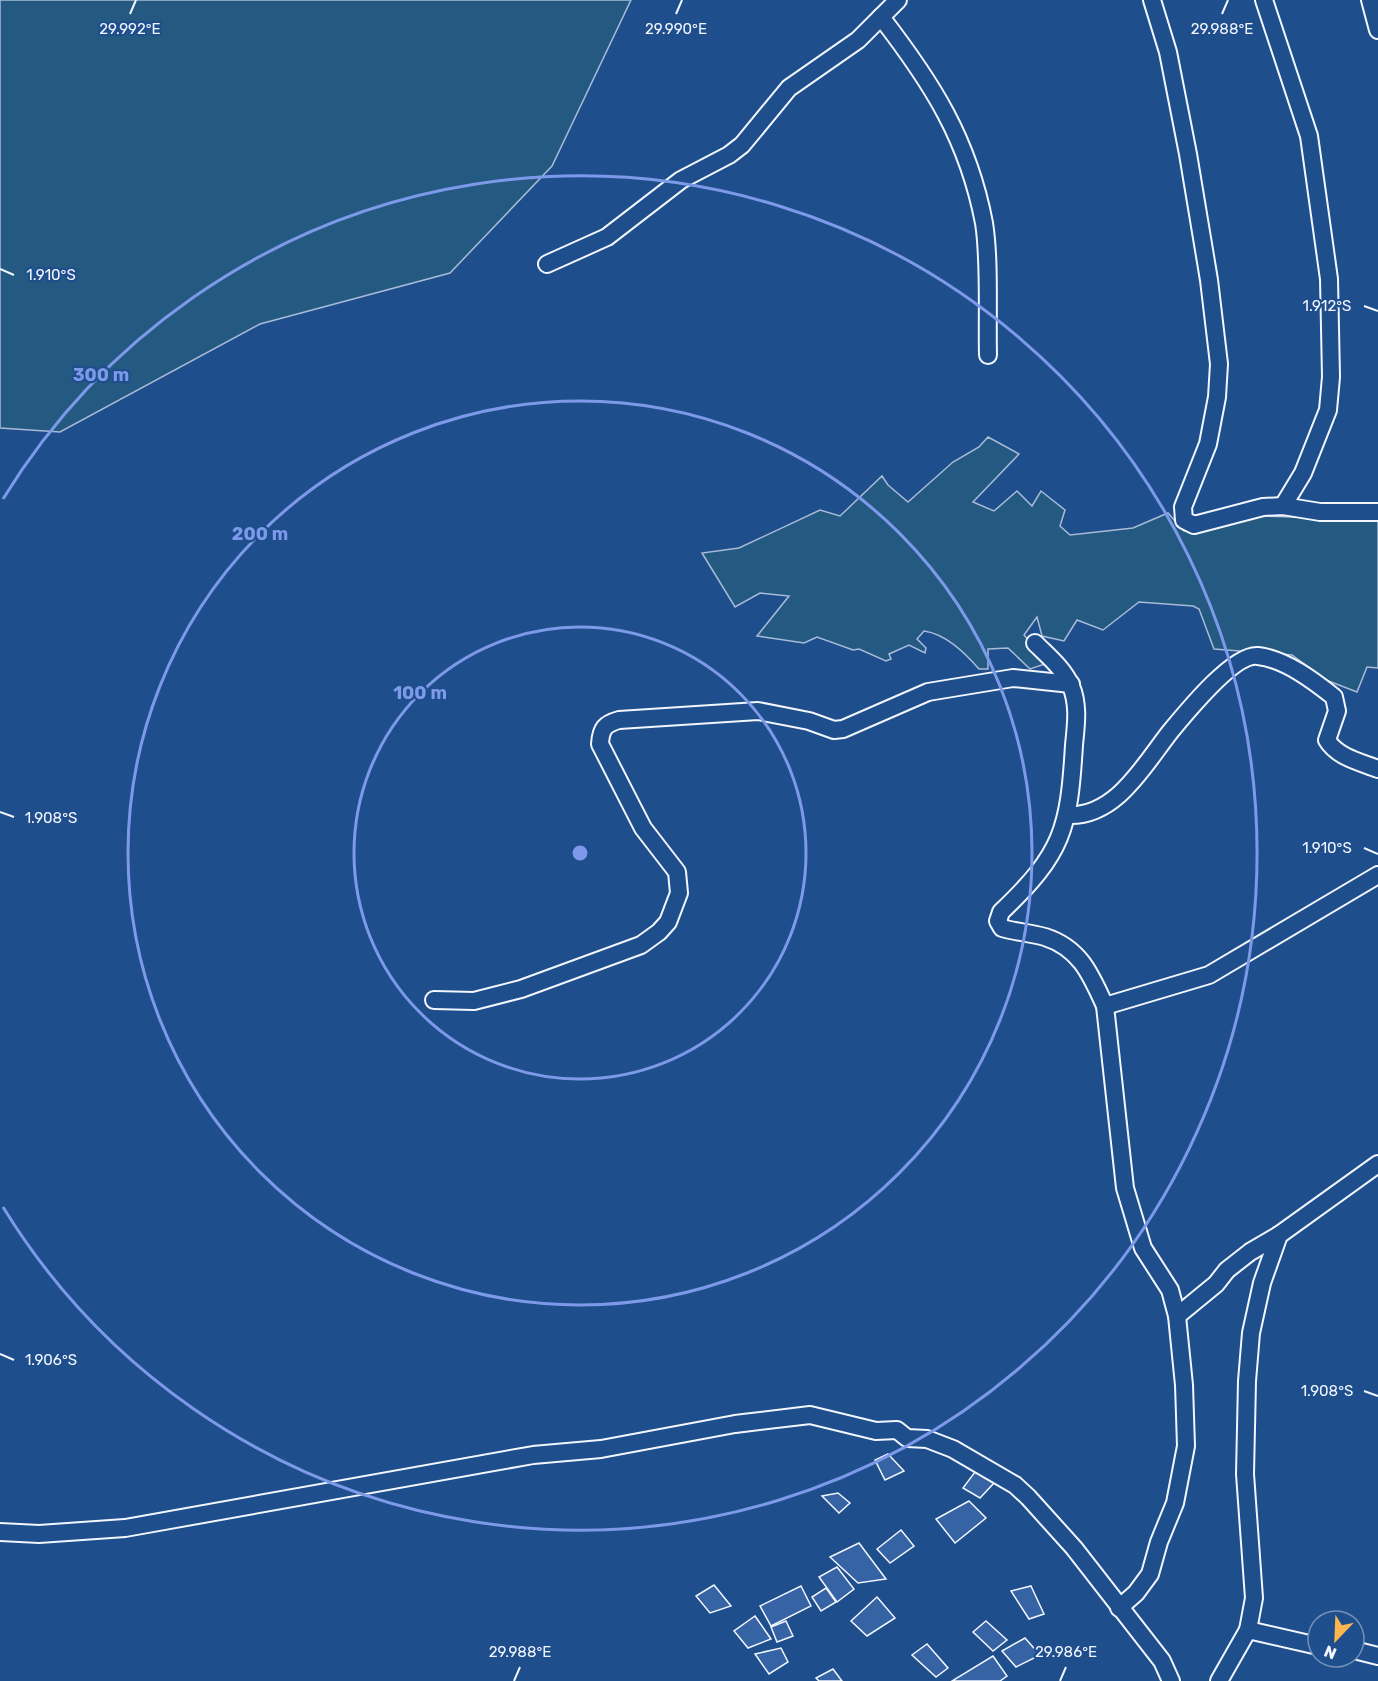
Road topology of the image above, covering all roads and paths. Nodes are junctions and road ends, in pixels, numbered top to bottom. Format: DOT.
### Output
graph roads {
  1 [pos="897,0"];
  2 [pos="1152,0"];
  3 [pos="1264,0"];
  4 [pos="1370,0"];
  5 [pos="881,17"];
  6 [pos="1378,30"];
  7 [pos="547,264"];
  8 [pos="988,355"];
  9 [pos="1283,506"];
  10 [pos="1378,512"];
  11 [pos="1035,644"];
  12 [pos="1071,684"];
  13 [pos="1378,769"];
  14 [pos="1068,815"];
  15 [pos="1378,875"];
  16 [pos="434,1000"];
  17 [pos="1105,1006"];
  18 [pos="1378,1164"];
  19 [pos="1280,1235"];
  20 [pos="1177,1316"];
  21 [pos="0,1532"];
  22 [pos="1119,1608"];
  23 [pos="1248,1630"];
  24 [pos="1306,1643"];
  25 [pos="1172,1681"];
  26 [pos="1219,1681"];
  1 -- 5 [label="street"];
  2 -- 9 [label="street"];
  3 -- 9 [label="street"];
  4 -- 6 [label="street"];
  5 -- 7 [label="street"];
  5 -- 8 [label="street"];
  9 -- 10 [label="street"];
  11 -- 12 [label="street"];
  12 -- 14 [label="street"];
  12 -- 16 [label="street"];
  13 -- 14 [label="street"];
  14 -- 17 [label="street"];
  15 -- 17 [label="street"];
  17 -- 20 [label="street"];
  18 -- 19 [label="street"];
  19 -- 20 [label="street"];
  19 -- 23 [label="street"];
  20 -- 22 [label="street"];
  21 -- 22 [label="street"];
  22 -- 25 [label="street"];
  23 -- 24 [label="street"];
  23 -- 26 [label="street"];
}
